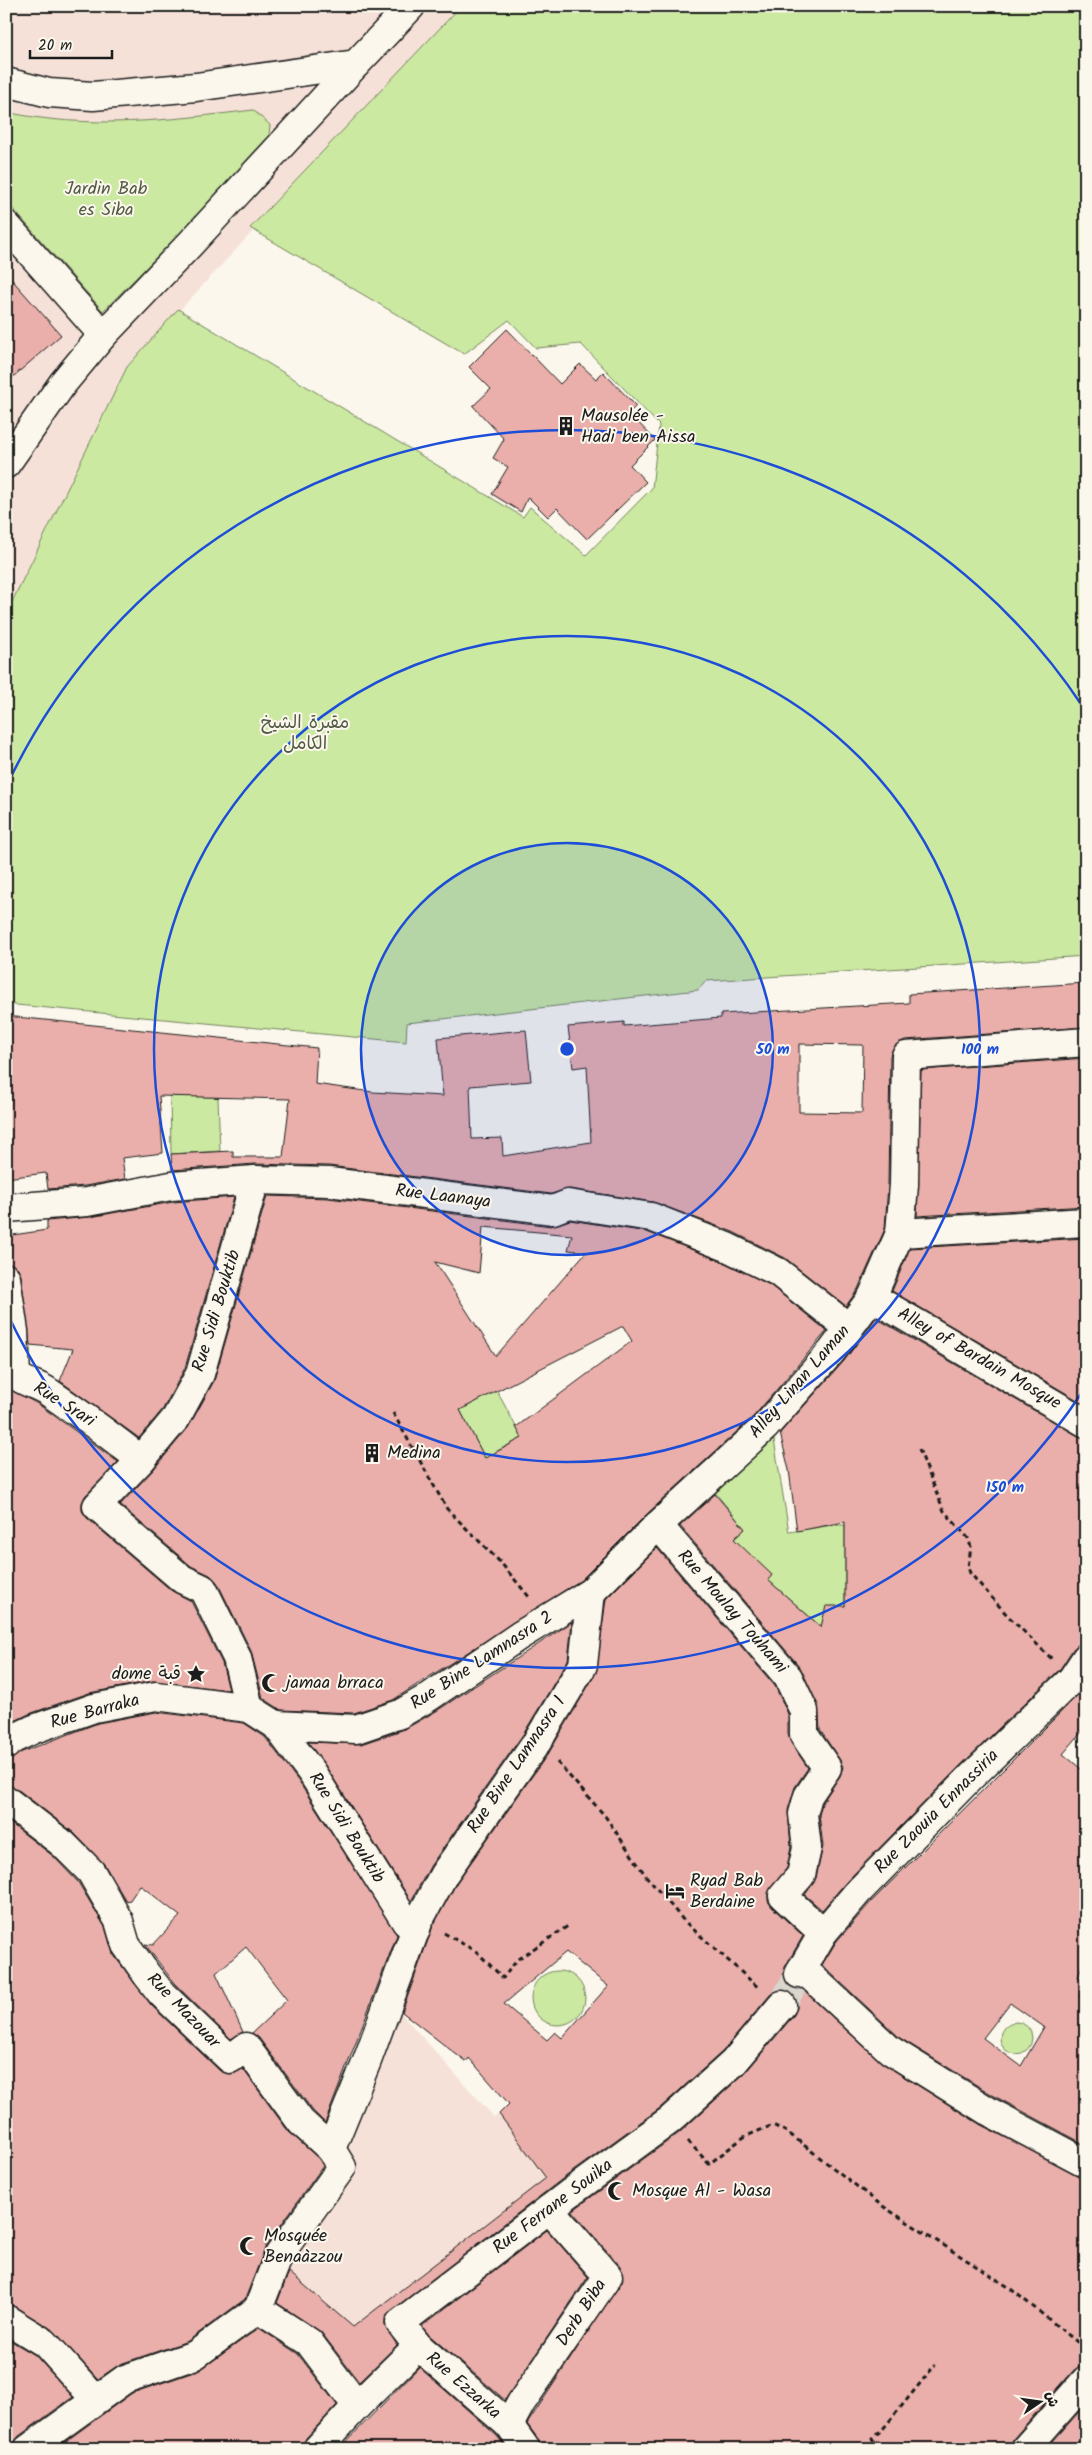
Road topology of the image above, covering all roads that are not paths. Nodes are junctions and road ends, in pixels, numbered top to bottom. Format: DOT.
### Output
graph roads {
  1 [pos="411,6"];
  2 [pos="356,64"];
  3 [pos="6,82"];
  4 [pos="6,225"];
  5 [pos="103,335"];
  6 [pos="6,464"];
  7 [pos="1086,1042"];
  8 [pos="256,1180"];
  9 [pos="6,1208"];
  10 [pos="1086,1222"];
  11 [pos="900,1233"];
  12 [pos="6,1278"];
  13 [pos="872,1296"];
  14 [pos="848,1328"];
  15 [pos="1086,1424"];
  16 [pos="141,1460"];
  17 [pos="658,1525"];
  18 [pos="591,1592"];
  19 [pos="1079,1669"];
  20 [pos="249,1708"];
  21 [pos="276,1725"];
  22 [pos="6,1745"];
  23 [pos="6,1800"];
  24 [pos="417,1925"];
  25 [pos="823,1933"];
  26 [pos="780,2007"];
  27 [pos="331,2149"];
  28 [pos="1086,2163"];
  29 [pos="549,2209"];
  30 [pos="258,2309"];
  31 [pos="6,2319"];
  32 [pos="418,2346"];
  33 [pos="1086,2380"];
  34 [pos="95,2399"];
  35 [pos="357,2406"];
  36 [pos="508,2425"];
  37 [pos="28,2449"];
  38 [pos="316,2449"];
  39 [pos="526,2449"];
  40 [pos="1025,2449"];
  1 -- 2 [label="street"];
  2 -- 3 [label="street"];
  2 -- 5 [label="street"];
  4 -- 5 [label="street"];
  5 -- 6 [label="street"];
  7 -- 11 [label="street, Alley Linan Laman"];
  8 -- 9 [label="street, Rue Laanaya"];
  8 -- 14 [label="street, Rue Laanaya"];
  8 -- 16 [label="street, Rue Sidi Bouktib"];
  10 -- 11 [label="street"];
  11 -- 13 [label="street, Alley Linan Laman"];
  12 -- 16 [label="street, Rue Srari"];
  13 -- 14 [label="street, Alley Linan Laman"];
  13 -- 15 [label="street, Alley of Bardain Mosque"];
  14 -- 17 [label="street, Alley Linan Laman"];
  16 -- 20 [label="street, Rue Sidi Bouktib"];
  17 -- 18 [label="street, Rue Bine Lamnasra 2"];
  17 -- 25 [label="street, Rue Moulay Touhami"];
  18 -- 21 [label="street, Rue Bine Lamnasra 2"];
  18 -- 24 [label="street, Rue Bine Lamnasra 1"];
  19 -- 25 [label="street, Rue Zaouia Ennassiria"];
  20 -- 21 [label="street"];
  20 -- 22 [label="street, Rue Barraka"];
  21 -- 24 [label="street, Rue Sidi Bouktib"];
  23 -- 27 [label="street, Rue Mazouar"];
  24 -- 27 [label="street, Rue Bine Lamnasra 1"];
  25 -- 28 [label="street, Rue Zaouia Ennassiria"];
  26 -- 29 [label="street, Rue Ferrane Souika"];
  27 -- 30 [label="street"];
  29 -- 32 [label="street, Rue Ferrane Souika"];
  29 -- 36 [label="street, Derb Biba"];
  30 -- 34 [label="street"];
  30 -- 35 [label="street"];
  31 -- 34 [label="street"];
  32 -- 35 [label="street"];
  32 -- 36 [label="street, Rue Ezzarka"];
  33 -- 40 [label="street"];
  34 -- 37 [label="street"];
  35 -- 38 [label="street"];
  36 -- 39 [label="street, Rue Ezzarka"];
}
